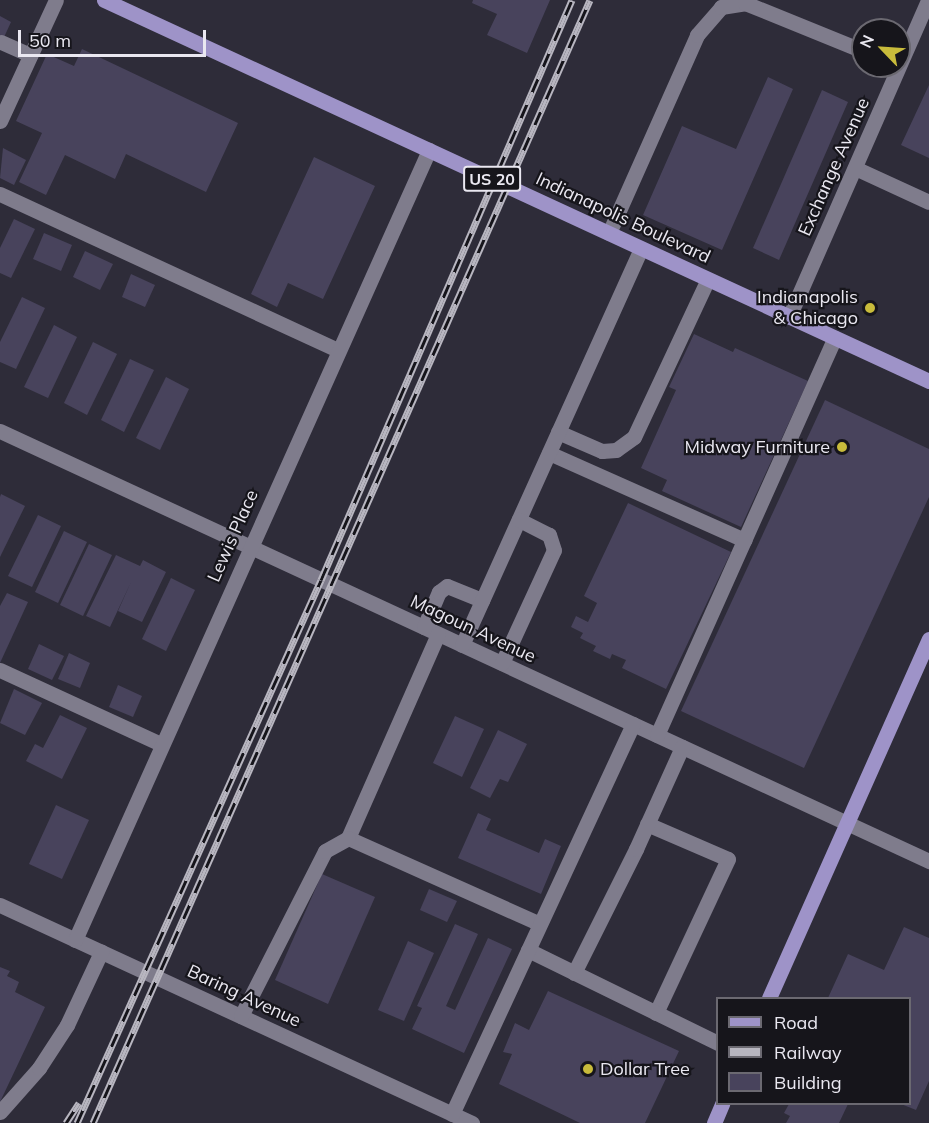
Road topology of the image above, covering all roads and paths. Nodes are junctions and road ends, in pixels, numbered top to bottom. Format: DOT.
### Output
graph roads {
  1 [pos="56,0"];
  2 [pos="104,0"];
  3 [pos="928,0"];
  4 [pos="911,39"];
  5 [pos="1,42"];
  6 [pos="851,46"];
  7 [pos="30,55"];
  8 [pos="894,78"];
  9 [pos="0,121"];
  10 [pos="429,150"];
  11 [pos="855,168"];
  12 [pos="0,194"];
  13 [pos="929,202"];
  14 [pos="609,233"];
  15 [pos="641,248"];
  16 [pos="708,279"];
  17 [pos="789,317"];
  18 [pos="836,338"];
  19 [pos="338,350"];
  20 [pos="929,381"];
  21 [pos="0,431"];
  22 [pos="558,432"];
  23 [pos="549,453"];
  24 [pos="519,520"];
  25 [pos="744,540"];
  26 [pos="249,547"];
  27 [pos="482,600"];
  28 [pos="431,631"];
  29 [pos="929,639"];
  30 [pos="462,645"];
  31 [pos="502,663"];
  32 [pos="0,670"];
  33 [pos="633,724"];
  34 [pos="657,735"];
  35 [pos="161,744"];
  36 [pos="682,747"];
  37 [pos="846,823"];
  38 [pos="647,824"];
  39 [pos="348,838"];
  40 [pos="929,861"];
  41 [pos="0,905"];
  42 [pos="540,924"];
  43 [pos="75,940"];
  44 [pos="528,950"];
  45 [pos="101,952"];
  46 [pos="574,973"];
  47 [pos="770,997"];
  48 [pos="656,1013"];
  49 [pos="241,1016"];
  50 [pos="716,1042"];
  51 [pos="722,1105"];
  52 [pos="0,1112"];
  53 [pos="452,1114"];
  54 [pos="472,1123"];
  55 [pos="714,1123"];
  1 -- 7 [label="street"];
  2 -- 10 [label="main road, Indianapolis Boulevard / US 20"];
  3 -- 4 [label="street, Exchange Avenue"];
  5 -- 7 [label="street"];
  6 -- 14 [label="street"];
  7 -- 9 [label="street"];
  8 -- 11 [label="street, Exchange Avenue"];
  10 -- 14 [label="main road, Indianapolis Boulevard / US 20"];
  10 -- 19 [label="street, Lewis Place"];
  11 -- 13 [label="street"];
  11 -- 17 [label="street, Exchange Avenue"];
  12 -- 19 [label="street"];
  14 -- 15 [label="main road, Indianapolis Boulevard / US 20"];
  15 -- 16 [label="main road, Indianapolis Boulevard / US 20"];
  15 -- 22 [label="street"];
  16 -- 17 [label="main road, Indianapolis Boulevard / US 20"];
  16 -- 22 [label="street"];
  17 -- 18 [label="main road, Indianapolis Boulevard / US 20"];
  18 -- 20 [label="main road, Indianapolis Boulevard / US 20"];
  18 -- 25 [label="street"];
  19 -- 26 [label="street, Lewis Place"];
  21 -- 26 [label="street, Magoun Avenue"];
  22 -- 23 [label="street"];
  23 -- 24 [label="street"];
  23 -- 25 [label="street"];
  24 -- 27 [label="street"];
  24 -- 31 [label="street"];
  25 -- 34 [label="street"];
  26 -- 28 [label="street, Magoun Avenue"];
  26 -- 35 [label="street, Lewis Place"];
  27 -- 28 [label="street"];
  27 -- 30 [label="street"];
  28 -- 30 [label="street, Magoun Avenue"];
  28 -- 39 [label="street"];
  29 -- 37 [label="main road"];
  30 -- 31 [label="street, Magoun Avenue"];
  31 -- 33 [label="street, Magoun Avenue"];
  32 -- 35 [label="street"];
  33 -- 34 [label="street, Magoun Avenue"];
  33 -- 42 [label="street"];
  34 -- 36 [label="street, Magoun Avenue"];
  35 -- 43 [label="street, Lewis Place"];
  36 -- 37 [label="street, Magoun Avenue"];
  36 -- 38 [label="street"];
  37 -- 40 [label="street, Magoun Avenue"];
  37 -- 47 [label="main road"];
  38 -- 46 [label="street"];
  38 -- 48 [label="street"];
  39 -- 42 [label="street"];
  39 -- 49 [label="street"];
  41 -- 43 [label="street, Baring Avenue"];
  42 -- 44 [label="street"];
  43 -- 45 [label="street, Baring Avenue"];
  44 -- 46 [label="street"];
  44 -- 53 [label="street"];
  45 -- 49 [label="street, Baring Avenue"];
  45 -- 52 [label="street"];
  46 -- 48 [label="street"];
  48 -- 50 [label="street"];
  49 -- 53 [label="street, Baring Avenue"];
  51 -- 55 [label="main road"];
  53 -- 54 [label="street, Baring Avenue"];
}
